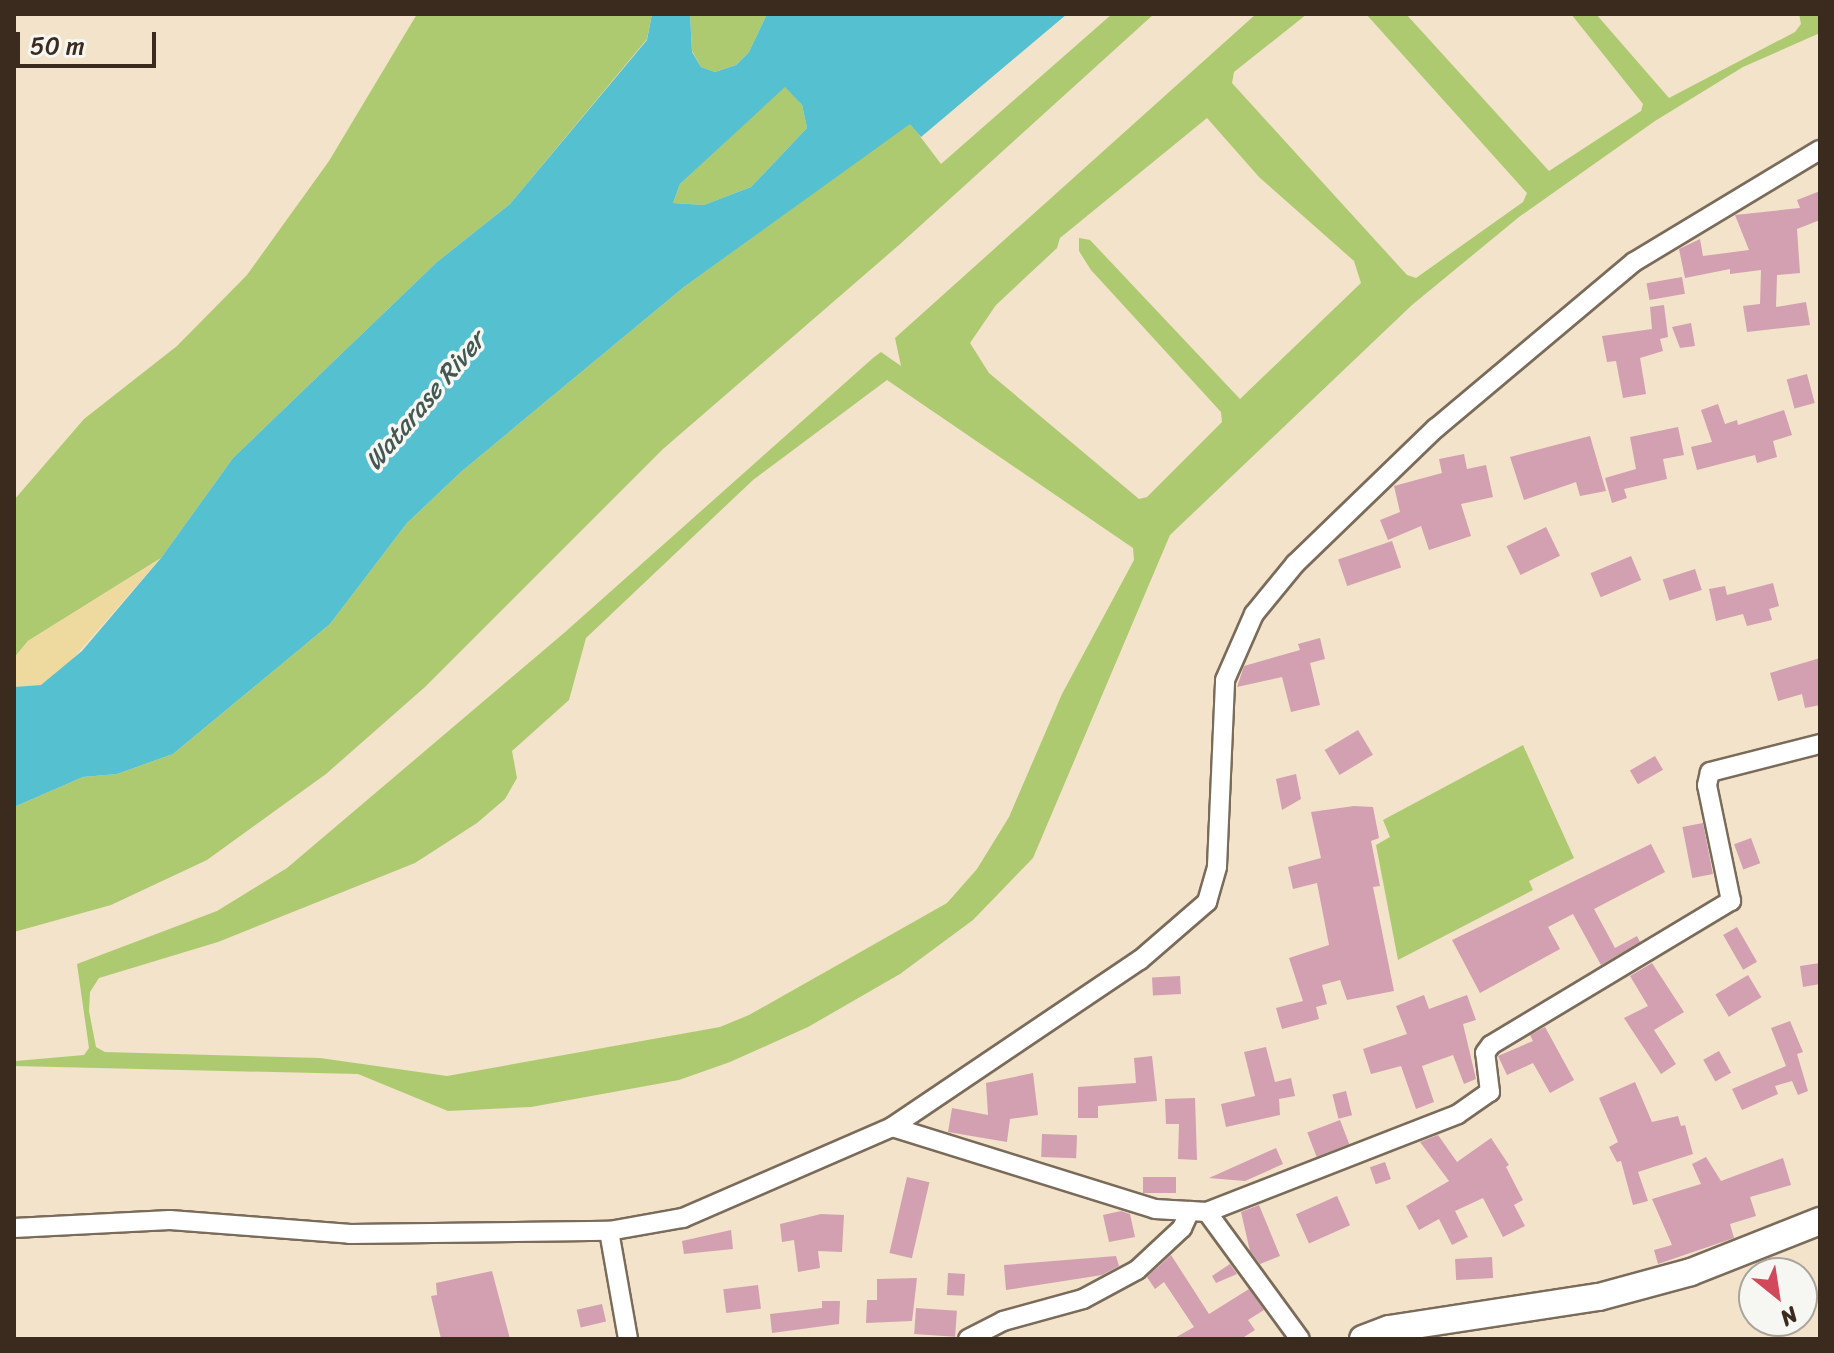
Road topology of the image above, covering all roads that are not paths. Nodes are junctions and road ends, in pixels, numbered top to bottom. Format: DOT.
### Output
graph roads {
  1 [pos="1820,150"];
  2 [pos="1820,744"];
  3 [pos="892,1127"];
  4 [pos="1199,1212"];
  5 [pos="1820,1221"];
  6 [pos="14,1228"];
  7 [pos="609,1231"];
  8 [pos="628,1339"];
  9 [pos="968,1339"];
  10 [pos="1300,1339"];
  11 [pos="1363,1339"];
  1 -- 3 [label="street"];
  2 -- 4 [label="street"];
  3 -- 4 [label="street"];
  3 -- 7 [label="street"];
  4 -- 9 [label="street"];
  4 -- 10 [label="street"];
  5 -- 11 [label="street"];
  6 -- 7 [label="street"];
  7 -- 8 [label="street"];
}
